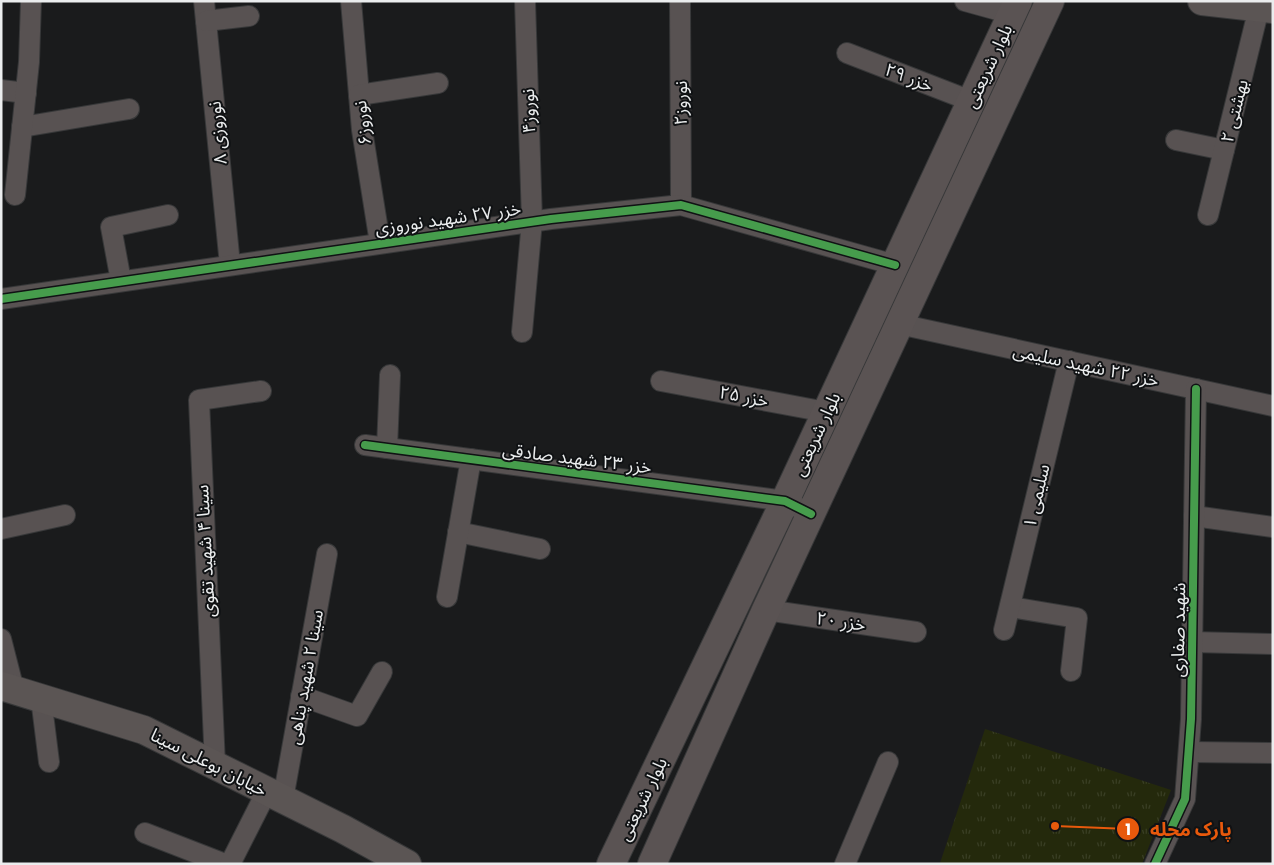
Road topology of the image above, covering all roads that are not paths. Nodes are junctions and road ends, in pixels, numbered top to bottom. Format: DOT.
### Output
graph roads {
  1 [pos="31,1"];
  2 [pos="204,1"];
  3 [pos="350,1"];
  4 [pos="525,1"];
  5 [pos="680,1"];
  6 [pos="965,1"];
  7 [pos="1050,1"];
  8 [pos="1202,1"];
  9 [pos="1015,8"];
  10 [pos="1266,9"];
  11 [pos="249,16"];
  12 [pos="206,22"];
  13 [pos="847,52"];
  14 [pos="438,83"];
  15 [pos="1,90"];
  16 [pos="26,93"];
  17 [pos="359,95"];
  18 [pos="972,101"];
  19 [pos="129,109"];
  20 [pos="22,127"];
  21 [pos="1176,140"];
  22 [pos="1224,150"];
  23 [pos="15,195"];
  24 [pos="681,205"];
  25 [pos="168,215"];
  26 [pos="1208,215"];
  27 [pos="532,222"];
  28 [pos="380,243"];
  29 [pos="230,265"];
  30 [pos="895,265"];
  31 [pos="121,282"];
  32 [pos="1,299"];
  33 [pos="899,324"];
  34 [pos="522,332"];
  35 [pos="1069,361"];
  36 [pos="390,375"];
  37 [pos="661,381"];
  38 [pos="1196,389"];
  39 [pos="261,391"];
  40 [pos="1273,406"];
  41 [pos="826,412"];
  42 [pos="365,445"];
  43 [pos="387,448"];
  44 [pos="471,459"];
  45 [pos="785,501"];
  46 [pos="811,514"];
  47 [pos="65,515"];
  48 [pos="1194,516"];
  49 [pos="1273,526"];
  50 [pos="1,529"];
  51 [pos="458,532"];
  52 [pos="540,549"];
  53 [pos="327,554"];
  54 [pos="447,597"];
  55 [pos="1010,607"];
  56 [pos="766,610"];
  57 [pos="1004,630"];
  58 [pos="916,632"];
  59 [pos="1,639"];
  60 [pos="1192,642"];
  61 [pos="1273,644"];
  62 [pos="1071,671"];
  63 [pos="382,672"];
  64 [pos="8,688"];
  65 [pos="301,696"];
  66 [pos="41,698"];
  67 [pos="1188,752"];
  68 [pos="1273,754"];
  69 [pos="49,762"];
  70 [pos="888,762"];
  71 [pos="215,765"];
  72 [pos="275,795"];
  73 [pos="145,833"];
  74 [pos="225,864"];
  75 [pos="230,864"];
  76 [pos="407,864"];
  77 [pos="610,864"];
  78 [pos="652,864"];
  79 [pos="845,864"];
  80 [pos="1155,864"];
  1 -- 16 [label="street"];
  2 -- 12 [label="street, نوروزی ۸"];
  3 -- 17 [label="street, نوروز۶"];
  4 -- 27 [label="street, نوروز۴"];
  5 -- 24 [label="street, نوروز۲"];
  6 -- 9 [label="street"];
  7 -- 33 [label="main road, بلوار شریعتی"];
  8 -- 10 [label="main road"];
  9 -- 18 [label="main road, بلوار شریعتی"];
  10 -- 22 [label="street, بهشتی ۲"];
  11 -- 12 [label="street"];
  12 -- 29 [label="street, نوروزی ۸"];
  13 -- 18 [label="street, خزر ۲۹"];
  14 -- 17 [label="street"];
  15 -- 16 [label="street"];
  16 -- 20 [label="street"];
  17 -- 28 [label="street, نوروز۶"];
  18 -- 30 [label="main road, بلوار شریعتی"];
  19 -- 20 [label="street"];
  20 -- 23 [label="street"];
  21 -- 22 [label="street"];
  22 -- 26 [label="street, بهشتی ۲"];
  24 -- 27 [label="street, خزر ۲۷ شهید نوروزی"];
  24 -- 30 [label="street, خزر ۲۷ شهید نوروزی"];
  25 -- 31 [label="street"];
  27 -- 28 [label="street, خزر ۲۷ شهید نوروزی"];
  27 -- 34 [label="street, نوروز۴"];
  28 -- 29 [label="street, خزر ۲۷ شهید نوروزی"];
  29 -- 31 [label="street, خزر ۲۷ شهید نوروزی"];
  30 -- 41 [label="main road, بلوار شریعتی"];
  31 -- 32 [label="street, خزر ۲۷ شهید نوروزی"];
  33 -- 35 [label="street, خزر ۲۲ شهید سلیمی"];
  33 -- 46 [label="main road, بلوار شریعتی"];
  35 -- 38 [label="street, خزر ۲۲ شهید سلیمی"];
  35 -- 55 [label="street, سلیمی ۱"];
  36 -- 43 [label="street"];
  37 -- 41 [label="street, خزر ۲۵"];
  38 -- 40 [label="street, خزر ۲۲ شهید سلیمی"];
  38 -- 48 [label="street, شهید صفاری"];
  39 -- 71 [label="street, سینا ۴ شهید تقوی"];
  41 -- 45 [label="main road, بلوار شریعتی"];
  42 -- 43 [label="street, خزر ۲۳ شهید صادقی"];
  43 -- 44 [label="street, خزر ۲۳ شهید صادقی"];
  44 -- 45 [label="street, خزر ۲۳ شهید صادقی"];
  44 -- 51 [label="street"];
  45 -- 46 [label="street, خزر ۲۳ شهید صادقی"];
  45 -- 77 [label="main road, بلوار شریعتی"];
  46 -- 56 [label="main road, بلوار شریعتی"];
  47 -- 50 [label="street"];
  48 -- 49 [label="street"];
  48 -- 60 [label="street, شهید صفاری"];
  51 -- 52 [label="street"];
  51 -- 54 [label="street"];
  53 -- 65 [label="street, سینا ۲ شهید پناهی"];
  55 -- 57 [label="street, سلیمی ۱"];
  55 -- 62 [label="street"];
  56 -- 58 [label="street, خزر ۲۰"];
  56 -- 78 [label="main road, بلوار شریعتی"];
  59 -- 64 [label="street"];
  60 -- 61 [label="street"];
  60 -- 67 [label="street, شهید صفاری"];
  63 -- 65 [label="street"];
  64 -- 66 [label="main road, خیابان بوعلی سینا"];
  65 -- 72 [label="street, سینا ۲ شهید پناهی"];
  66 -- 69 [label="street"];
  66 -- 71 [label="main road, خیابان بوعلی سینا"];
  67 -- 68 [label="street"];
  67 -- 80 [label="street, شهید صفاری"];
  70 -- 79 [label="street"];
  71 -- 72 [label="main road, خیابان بوعلی سینا"];
  72 -- 75 [label="street, سینا ۲ شهید پناهی"];
  72 -- 76 [label="main road, خیابان بوعلی سینا"];
  73 -- 74 [label="street"];
}
